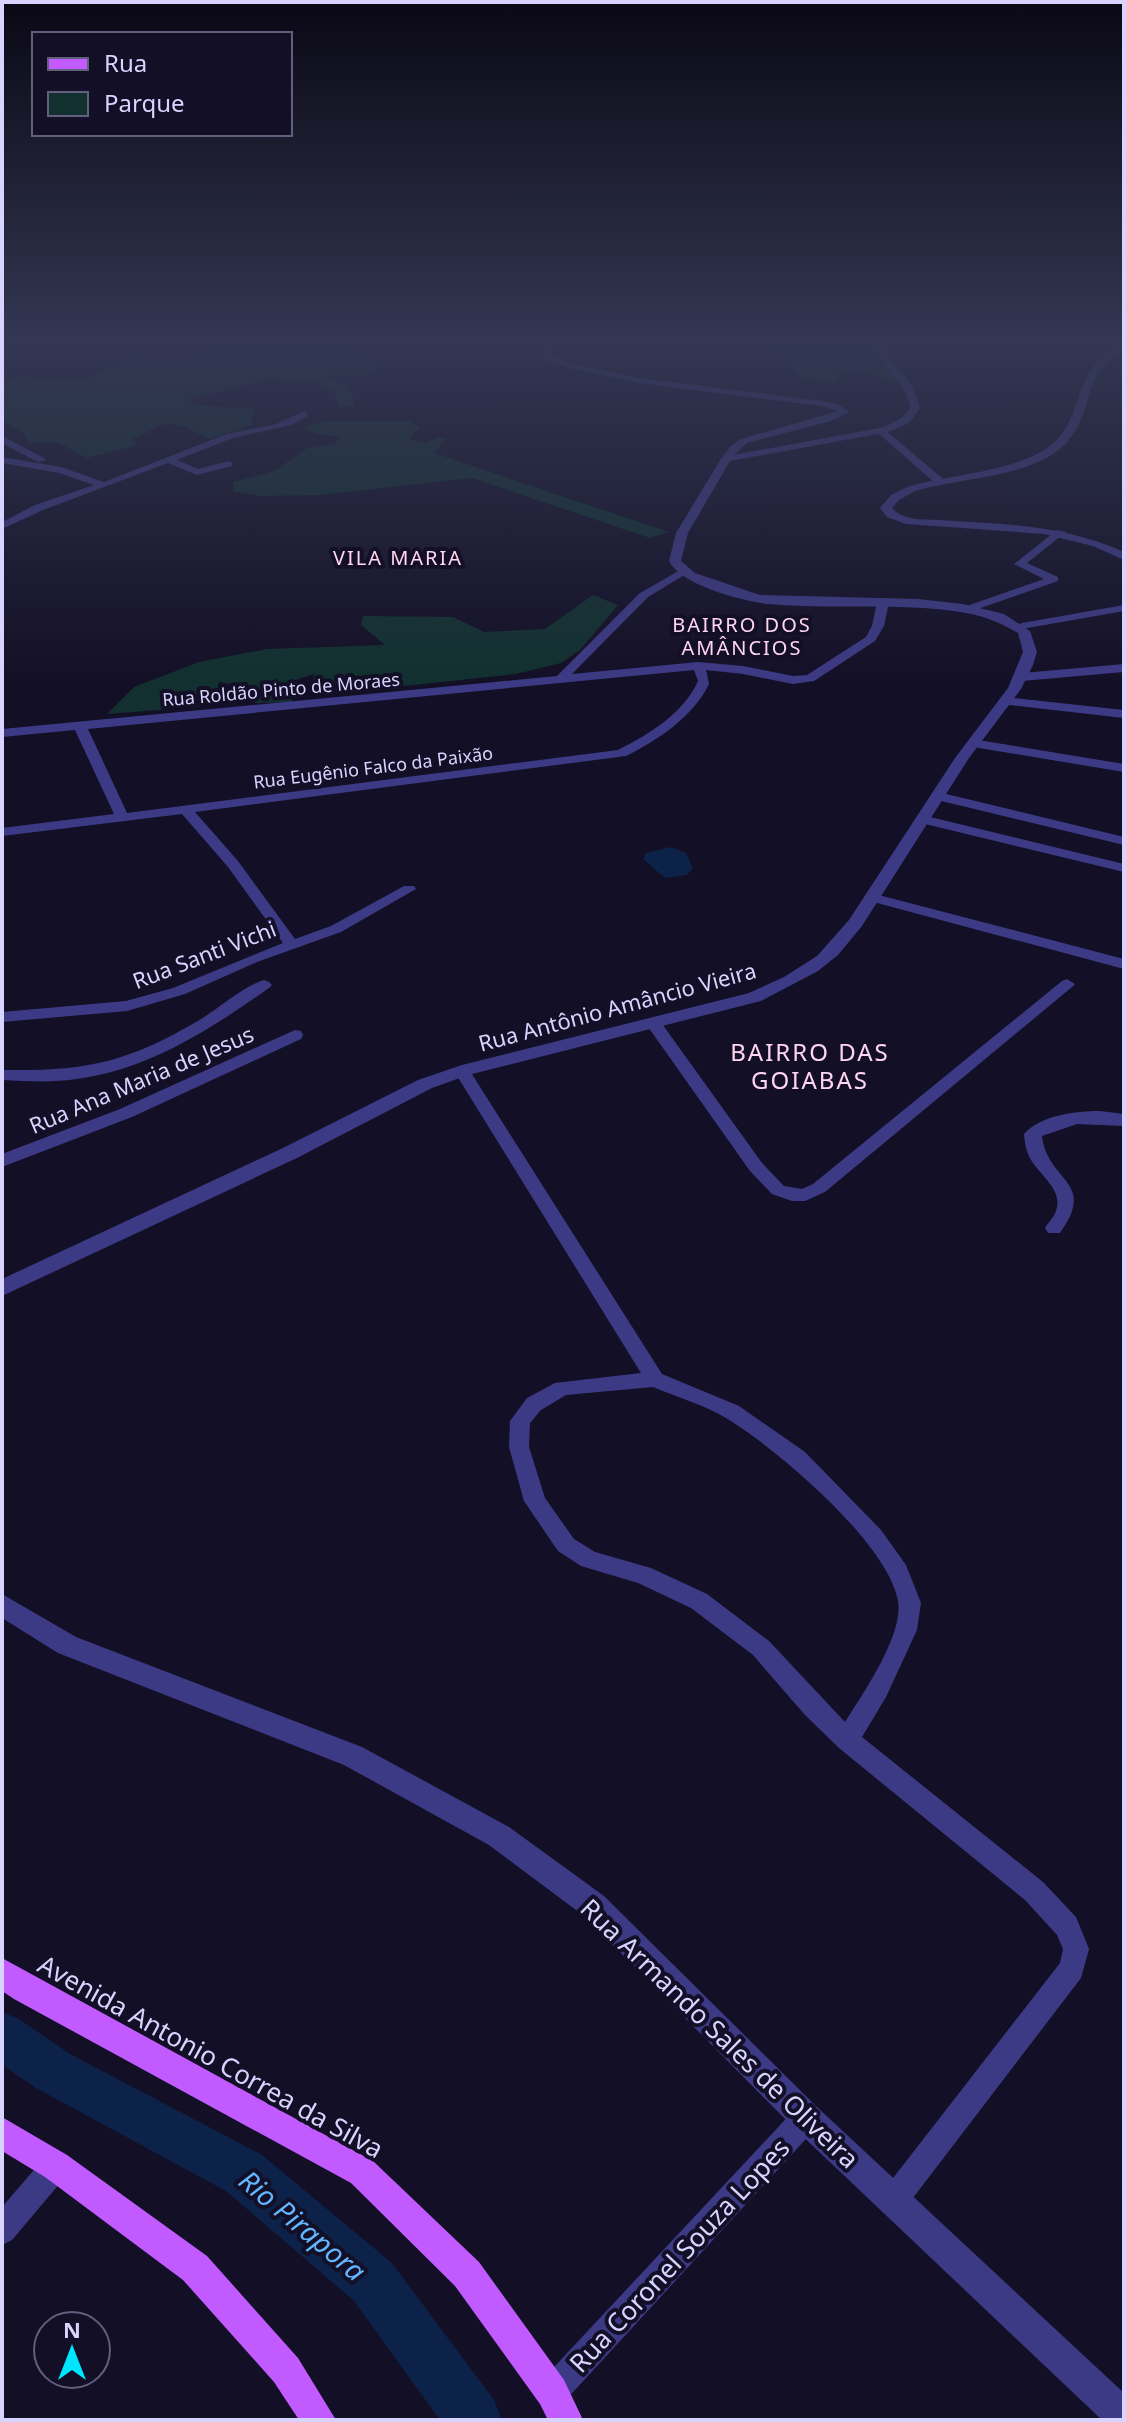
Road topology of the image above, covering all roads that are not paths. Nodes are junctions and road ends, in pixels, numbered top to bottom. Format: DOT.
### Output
graph roads {
  1 [pos="36,457"];
  2 [pos="172,457"];
  3 [pos="221,457"];
  4 [pos="733,457"];
  5 [pos="911,457"];
  6 [pos="1037,457"];
  7 [pos="166,459"];
  8 [pos="726,459"];
  9 [pos="2,460"];
  10 [pos="61,470"];
  11 [pos="939,481"];
  12 [pos="104,485"];
  13 [pos="2,526"];
  14 [pos="1061,532"];
  15 [pos="1124,556"];
  16 [pos="682,572"];
  17 [pos="883,602"];
  18 [pos="1124,608"];
  19 [pos="968,609"];
  20 [pos="1022,626"];
  21 [pos="698,666"];
  22 [pos="1124,668"];
  23 [pos="1022,677"];
  24 [pos="562,678"];
  25 [pos="1004,701"];
  26 [pos="1124,714"];
  27 [pos="80,726"];
  28 [pos="2,733"];
  29 [pos="972,743"];
  30 [pos="1124,768"];
  31 [pos="938,796"];
  32 [pos="184,808"];
  33 [pos="122,816"];
  34 [pos="922,819"];
  35 [pos="2,832"];
  36 [pos="1124,841"];
  37 [pos="1124,868"];
  38 [pos="409,889"];
  39 [pos="871,897"];
  40 [pos="291,944"];
  41 [pos="1124,964"];
  42 [pos="1067,984"];
  43 [pos="264,985"];
  44 [pos="2,1017"];
  45 [pos="654,1024"];
  46 [pos="295,1035"];
  47 [pos="462,1071"];
  48 [pos="2,1075"];
  49 [pos="1124,1120"];
  50 [pos="2,1161"];
  51 [pos="1054,1228"];
  52 [pos="2,1288"];
  53 [pos="655,1379"];
  54 [pos="2,1605"];
  55 [pos="847,1740"];
  56 [pos="2,1973"];
  57 [pos="806,2118"];
  58 [pos="2,2133"];
  59 [pos="56,2166"];
  60 [pos="893,2201"];
  61 [pos="2,2230"];
  62 [pos="559,2406"];
  63 [pos="1124,2417"];
  64 [pos="319,2420"];
  1 -- 10 [label="street"];
  2 -- 7 [label="street"];
  3 -- 7 [label="street"];
  4 -- 8 [label="street"];
  5 -- 11 [label="street"];
  6 -- 11 [label="street"];
  7 -- 12 [label="street"];
  8 -- 16 [label="street"];
  9 -- 10 [label="street"];
  10 -- 12 [label="street"];
  11 -- 14 [label="street"];
  12 -- 13 [label="street"];
  14 -- 15 [label="street"];
  14 -- 19 [label="street"];
  16 -- 17 [label="street"];
  16 -- 24 [label="street"];
  17 -- 19 [label="street"];
  17 -- 21 [label="street, Rua Roldão Pinto de Moraes"];
  18 -- 20 [label="street"];
  19 -- 20 [label="street"];
  20 -- 23 [label="street, Rua Antônio Amâncio Vieira"];
  21 -- 24 [label="street, Rua Roldão Pinto de Moraes"];
  21 -- 32 [label="street, Rua Eugênio Falco da Paixão"];
  22 -- 23 [label="street"];
  23 -- 25 [label="street, Rua Antônio Amâncio Vieira"];
  24 -- 27 [label="street, Rua Roldão Pinto de Moraes"];
  25 -- 26 [label="street"];
  25 -- 29 [label="street, Rua Antônio Amâncio Vieira"];
  27 -- 28 [label="street, Rua Roldão Pinto de Moraes"];
  27 -- 33 [label="street"];
  29 -- 30 [label="street"];
  29 -- 31 [label="street, Rua Antônio Amâncio Vieira"];
  31 -- 34 [label="street, Rua Antônio Amâncio Vieira"];
  31 -- 36 [label="street"];
  32 -- 33 [label="street, Rua Eugênio Falco da Paixão"];
  32 -- 40 [label="street"];
  33 -- 35 [label="street, Rua Eugênio Falco da Paixão"];
  34 -- 37 [label="street"];
  34 -- 39 [label="street, Rua Antônio Amâncio Vieira"];
  38 -- 40 [label="street, Rua Santi Vichi"];
  39 -- 41 [label="street"];
  39 -- 45 [label="street, Rua Antônio Amâncio Vieira"];
  40 -- 44 [label="street, Rua Santi Vichi"];
  42 -- 45 [label="street"];
  43 -- 48 [label="street"];
  45 -- 47 [label="street, Rua Antônio Amâncio Vieira"];
  46 -- 50 [label="street, Rua Ana Maria de Jesus"];
  47 -- 52 [label="street, Rua Antônio Amâncio Vieira"];
  47 -- 53 [label="street"];
  49 -- 51 [label="street"];
  53 -- 55 [label="street"];
  53 -- 55 [label="street"];
  54 -- 57 [label="street, Rua Armando Sales de Oliveira"];
  55 -- 60 [label="street"];
  56 -- 62 [label="main road, Avenida Antonio Correa da Silva"];
  57 -- 60 [label="street, Rua Armando Sales de Oliveira"];
  57 -- 62 [label="street, Rua Coronel Souza Lopes"];
  58 -- 59 [label="main road"];
  59 -- 61 [label="street"];
  59 -- 64 [label="main road"];
  60 -- 63 [label="street, Rua Armando Sales de Oliveira"];
}
